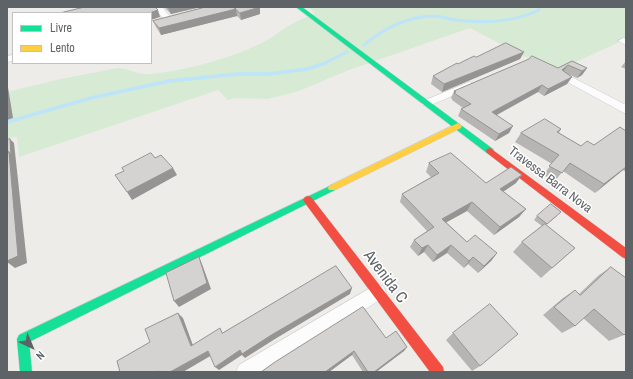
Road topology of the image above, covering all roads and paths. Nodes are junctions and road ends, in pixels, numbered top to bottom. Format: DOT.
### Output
graph roads {
  1 [pos="158,7"];
  2 [pos="299,7"];
  3 [pos="156,22"];
  4 [pos="564,76"];
  5 [pos="479,81"];
  6 [pos="427,104"];
  7 [pos="626,110"];
  8 [pos="458,126"];
  9 [pos="308,200"];
  10 [pos="626,254"];
  11 [pos="377,292"];
  12 [pos="26,372"];
  13 [pos="246,372"];
  14 [pos="438,372"];
  1 -- 3 [label="street"];
  2 -- 6 [label="street, Travessa Barra Nova"];
  4 -- 7 [label="street"];
  5 -- 6 [label="street"];
  6 -- 8 [label="street, Travessa Barra Nova"];
  8 -- 9 [label="street"];
  8 -- 10 [label="street, Travessa Barra Nova"];
  9 -- 11 [label="street, Avenida C"];
  9 -- 12 [label="street"];
  11 -- 13 [label="street"];
  11 -- 14 [label="street, Avenida C"];
}
